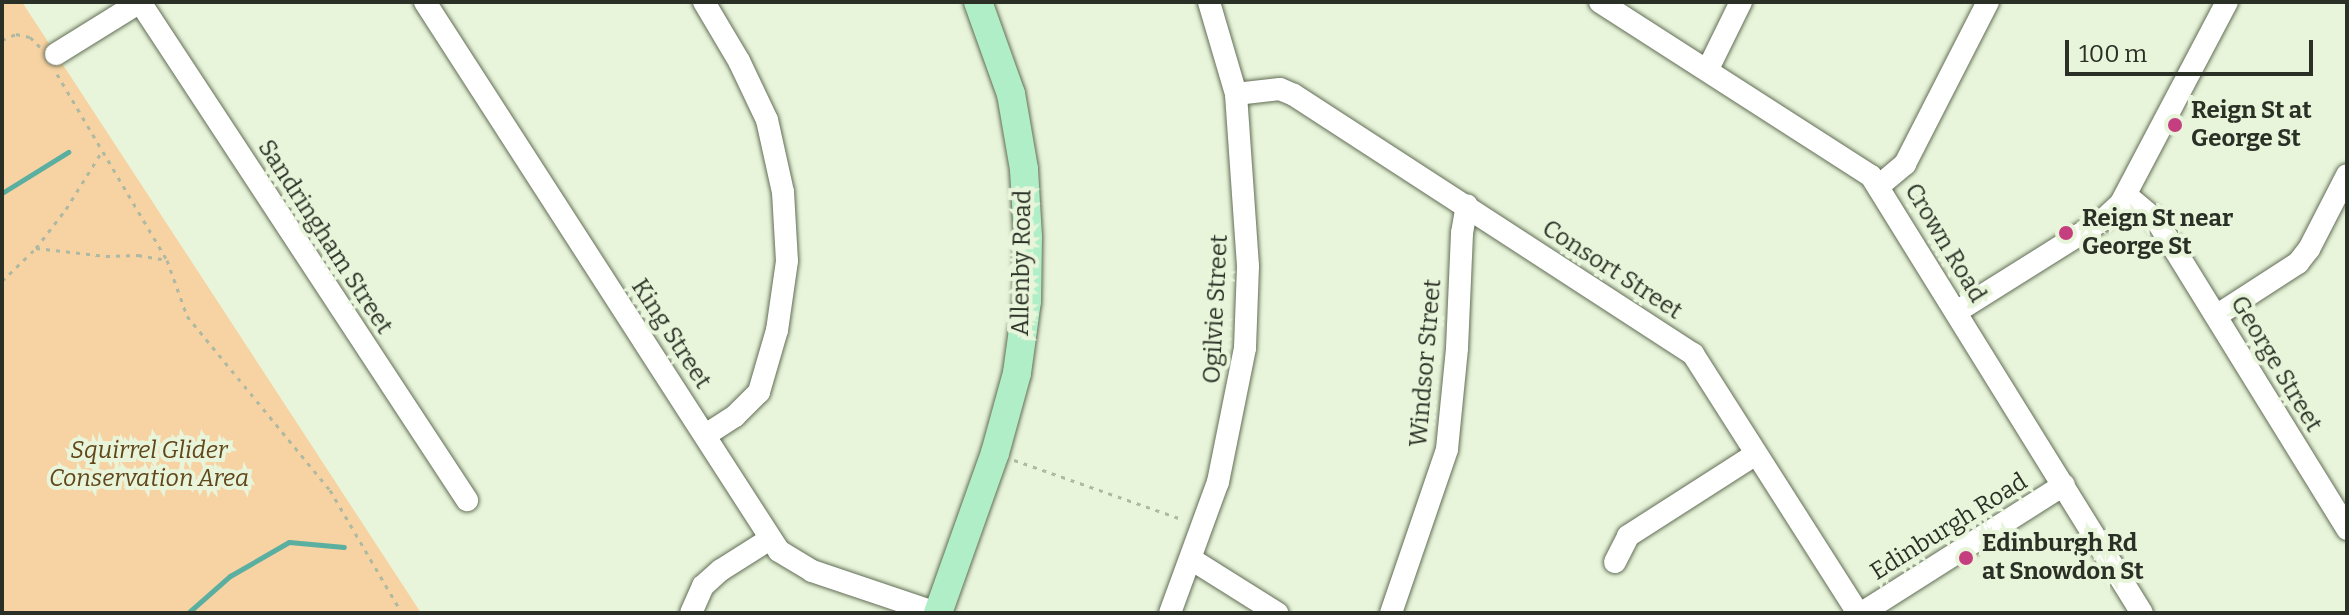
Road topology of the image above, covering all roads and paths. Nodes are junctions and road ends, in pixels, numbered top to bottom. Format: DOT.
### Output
graph roads {
  1 [pos="140,2"];
  2 [pos="425,2"];
  3 [pos="704,2"];
  4 [pos="978,2"];
  5 [pos="1209,2"];
  6 [pos="1600,2"];
  7 [pos="1741,2"];
  8 [pos="1988,2"];
  9 [pos="2227,2"];
  10 [pos="2,40"];
  11 [pos="53,62"];
  12 [pos="1708,69"];
  13 [pos="1236,94"];
  14 [pos="101,153"];
  15 [pos="2347,175"];
  16 [pos="1880,185"];
  17 [pos="2126,195"];
  18 [pos="1903,196"];
  19 [pos="1918,196"];
  20 [pos="1467,205"];
  21 [pos="36,248"];
  22 [pos="167,260"];
  23 [pos="2,281"];
  24 [pos="1956,312"];
  25 [pos="2216,316"];
  26 [pos="706,435"];
  27 [pos="995,453"];
  28 [pos="1756,454"];
  29 [pos="2064,485"];
  30 [pos="467,500"];
  31 [pos="2343,515"];
  32 [pos="1201,526"];
  33 [pos="770,539"];
  34 [pos="1191,559"];
  35 [pos="1615,562"];
  36 [pos="402,613"];
  37 [pos="691,613"];
  38 [pos="937,613"];
  39 [pos="1170,613"];
  40 [pos="1277,613"];
  41 [pos="1391,613"];
  42 [pos="1860,613"];
  43 [pos="2142,613"];
  1 -- 11 [label="street"];
  1 -- 30 [label="street, Sandringham Street"];
  2 -- 26 [label="street, King Street"];
  3 -- 26 [label="street"];
  4 -- 27 [label="main road, Allenby Road"];
  5 -- 13 [label="street, Ogilvie Street"];
  6 -- 12 [label="street, Crown Road"];
  7 -- 12 [label="street"];
  8 -- 16 [label="street"];
  9 -- 17 [label="street"];
  10 -- 11 [label="path"];
  11 -- 14 [label="path"];
  12 -- 16 [label="street, Crown Road"];
  13 -- 20 [label="street, Consort Street"];
  13 -- 32 [label="street, Ogilvie Street"];
  14 -- 21 [label="path"];
  14 -- 22 [label="path"];
  15 -- 25 [label="street"];
  16 -- 24 [label="street, Crown Road"];
  17 -- 24 [label="street"];
  17 -- 25 [label="street, George Street"];
  18 -- 19 [label="path"];
  20 -- 28 [label="street, Consort Street"];
  20 -- 41 [label="street, Windsor Street"];
  21 -- 22 [label="path"];
  21 -- 23 [label="path"];
  22 -- 36 [label="path"];
  24 -- 29 [label="street, Crown Road"];
  25 -- 31 [label="street, George Street"];
  26 -- 33 [label="street, King Street"];
  27 -- 32 [label="path"];
  27 -- 38 [label="main road, Allenby Road"];
  28 -- 35 [label="street"];
  28 -- 42 [label="street, Consort Street"];
  29 -- 42 [label="street, Edinburgh Road"];
  29 -- 43 [label="street, Crown Road"];
  32 -- 34 [label="street, Ogilvie Street"];
  33 -- 37 [label="street"];
  33 -- 38 [label="street, King Street"];
  34 -- 39 [label="street, Ogilvie Street"];
  34 -- 40 [label="street"];
}
